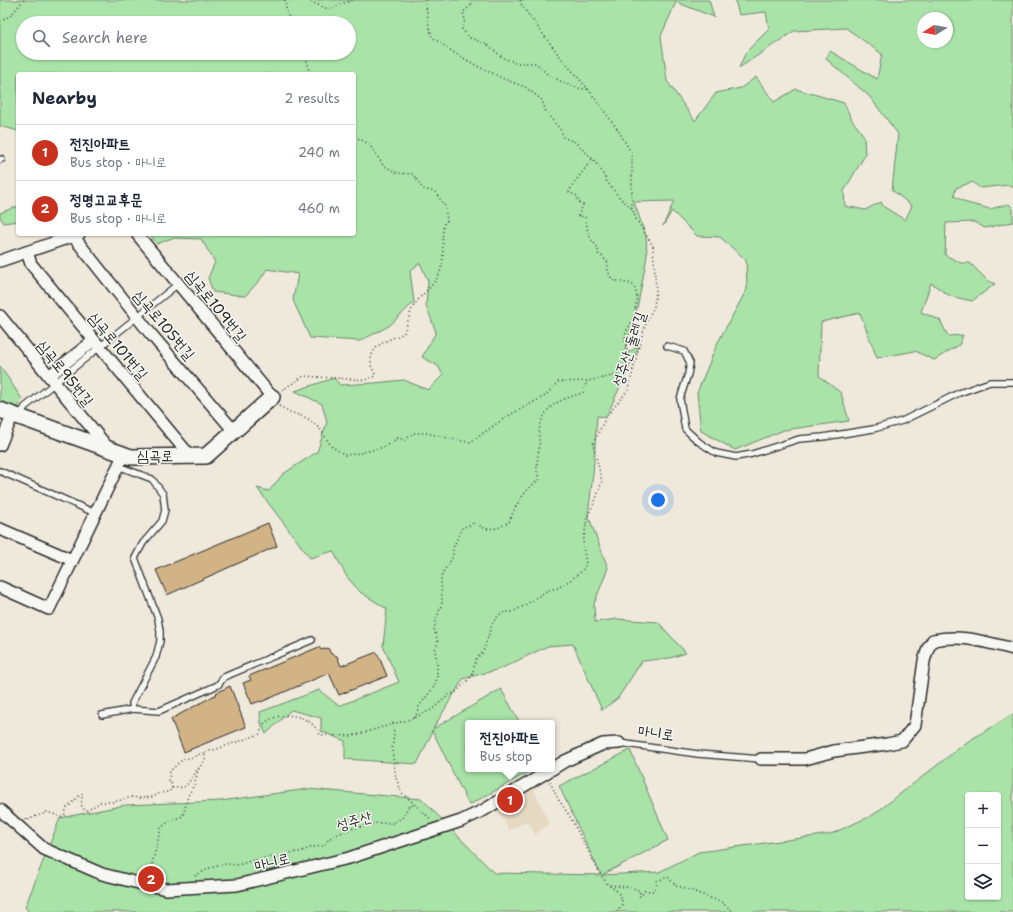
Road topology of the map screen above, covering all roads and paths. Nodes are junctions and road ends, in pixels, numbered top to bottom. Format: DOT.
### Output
graph roads {
  1 [pos="24,0"];
  2 [pos="286,0"];
  3 [pos="307,0"];
  4 [pos="353,0"];
  5 [pos="425,0"];
  6 [pos="469,0"];
  7 [pos="520,0"];
  8 [pos="288,16"];
  9 [pos="0,22"];
  10 [pos="307,60"];
  11 [pos="309,72"];
  12 [pos="588,89"];
  13 [pos="356,137"];
  14 [pos="593,159"];
  15 [pos="632,208"];
  16 [pos="73,236"];
  17 [pos="77,236"];
  18 [pos="140,236"];
  19 [pos="27,252"];
  20 [pos="0,261"];
  21 [pos="178,284"];
  22 [pos="0,316"];
  23 [pos="137,317"];
  24 [pos="96,344"];
  25 [pos="667,346"];
  26 [pos="634,370"];
  27 [pos="628,373"];
  28 [pos="52,380"];
  29 [pos="588,381"];
  30 [pos="1013,382"];
  31 [pos="272,397"];
  32 [pos="11,414"];
  33 [pos="234,431"];
  34 [pos="0,445"];
  35 [pos="108,448"];
  36 [pos="190,456"];
  37 [pos="121,460"];
  38 [pos="0,471"];
  39 [pos="95,512"];
  40 [pos="0,529"];
  41 [pos="72,560"];
  42 [pos="0,587"];
  43 [pos="312,640"];
  44 [pos="1013,649"];
  45 [pos="133,709"];
  46 [pos="102,715"];
  47 [pos="414,718"];
  48 [pos="393,723"];
  49 [pos="619,743"];
  50 [pos="205,752"];
  51 [pos="761,759"];
  52 [pos="200,767"];
  53 [pos="555,767"];
  54 [pos="547,772"];
  55 [pos="551,772"];
  56 [pos="172,788"];
  57 [pos="509,794"];
  58 [pos="414,805"];
  59 [pos="515,806"];
  60 [pos="0,810"];
  61 [pos="21,828"];
  62 [pos="440,828"];
  63 [pos="134,882"];
  64 [pos="608,885"];
  65 [pos="190,888"];
  66 [pos="616,912"];
  67 [pos="734,912"];
  1 -- 9 [label="path"];
  2 -- 8 [label="path"];
  3 -- 4 [label="path"];
  5 -- 14 [label="path"];
  6 -- 12 [label="path"];
  7 -- 12 [label="path, 성주산 둘레길"];
  10 -- 11 [label="path"];
  12 -- 15 [label="path, 성주산 둘레길"];
  13 -- 31 [label="path"];
  14 -- 15 [label="path"];
  14 -- 27 [label="path"];
  15 -- 26 [label="path, 성주산 둘레길"];
  16 -- 19 [label="street"];
  17 -- 23 [label="street, 심곡로105번길"];
  18 -- 21 [label="street, 심곡로109번길"];
  19 -- 20 [label="street"];
  19 -- 24 [label="street, 심곡로101번길"];
  21 -- 23 [label="lane"];
  21 -- 31 [label="street, 심곡로109번길"];
  22 -- 28 [label="street, 심곡로95번길"];
  23 -- 24 [label="lane"];
  23 -- 33 [label="street, 심곡로105번길"];
  24 -- 28 [label="street"];
  24 -- 36 [label="street, 심곡로101번길"];
  25 -- 30 [label="lane"];
  26 -- 27 [label="path"];
  26 -- 47 [label="path, 성주산 둘레길"];
  27 -- 29 [label="path"];
  28 -- 32 [label="lane"];
  28 -- 35 [label="street, 심곡로95번길"];
  29 -- 31 [label="path"];
  29 -- 47 [label="path"];
  31 -- 33 [label="street, 심곡로"];
  32 -- 34 [label="street"];
  32 -- 35 [label="street, 심곡로"];
  33 -- 36 [label="street, 심곡로"];
  35 -- 37 [label="street, 심곡로"];
  36 -- 37 [label="street, 심곡로"];
  37 -- 39 [label="street"];
  37 -- 45 [label="lane"];
  38 -- 39 [label="lane"];
  39 -- 41 [label="street"];
  40 -- 41 [label="street"];
  41 -- 42 [label="street"];
  43 -- 45 [label="lane"];
  44 -- 51 [label="street"];
  45 -- 46 [label="lane"];
  47 -- 48 [label="path, 성주산 둘레길"];
  48 -- 50 [label="path, 성주산 둘레길"];
  48 -- 58 [label="path"];
  49 -- 51 [label="lane, 마니로"];
  49 -- 53 [label="street, 마니로"];
  50 -- 52 [label="path"];
  50 -- 56 [label="path"];
  52 -- 56 [label="path"];
  52 -- 63 [label="path"];
  54 -- 57 [label="street, 마니로"];
  55 -- 64 [label="path"];
  56 -- 61 [label="path"];
  57 -- 59 [label="lane"];
  57 -- 62 [label="street, 마니로"];
  58 -- 62 [label="path"];
  58 -- 65 [label="path, 성주산"];
  60 -- 61 [label="street, 마니로"];
  61 -- 63 [label="street, 마니로"];
  62 -- 65 [label="street, 마니로"];
  63 -- 65 [label="street, 마니로"];
  64 -- 66 [label="path"];
  64 -- 67 [label="path"];
}
